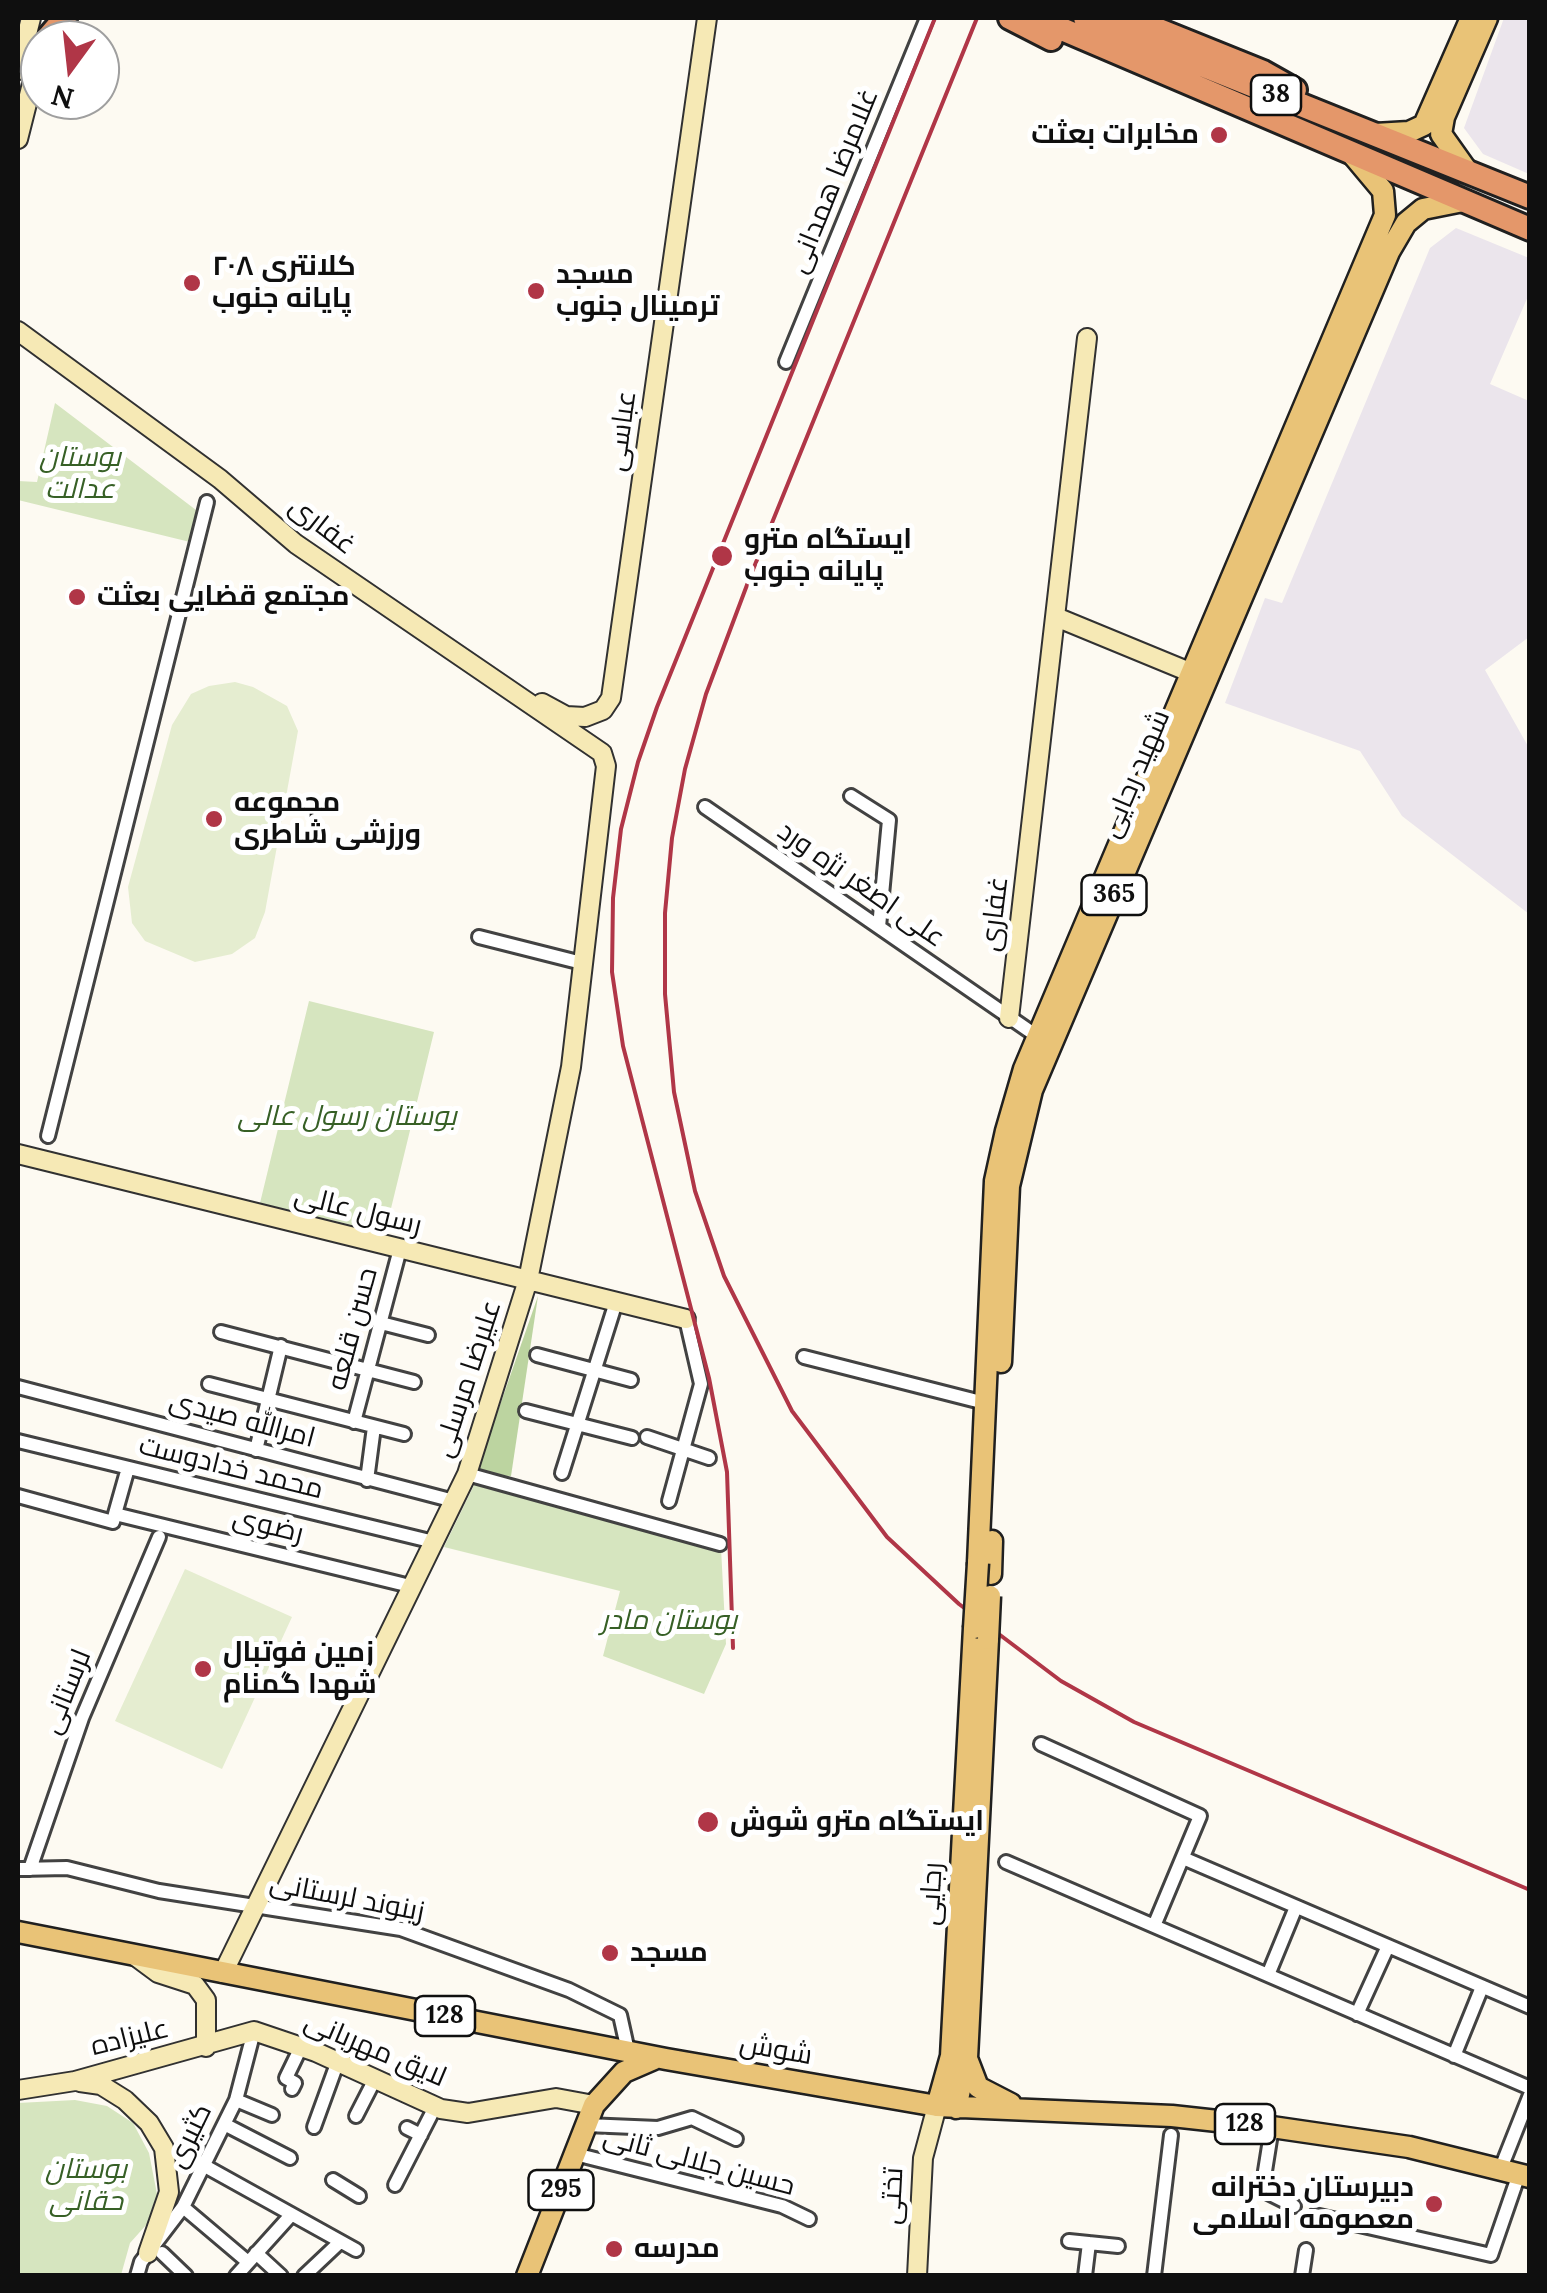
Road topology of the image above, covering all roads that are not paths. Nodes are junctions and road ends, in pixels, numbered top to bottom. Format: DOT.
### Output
graph roads {
  1 [pos="31,18"];
  2 [pos="707,18"];
  3 [pos="927,18"];
  4 [pos="1010,18"];
  5 [pos="1036,18"];
  6 [pos="1084,18"];
  7 [pos="1128,18"];
  8 [pos="1471,18"];
  9 [pos="1487,18"];
  10 [pos="18,70"];
  11 [pos="1438,114"];
  12 [pos="1372,134"];
  13 [pos="1356,159"];
  14 [pos="1468,172"];
  15 [pos="1530,197"];
  16 [pos="1464,201"];
  17 [pos="1530,229"];
  18 [pos="1381,248"];
  19 [pos="18,331"];
  20 [pos="1087,338"];
  21 [pos="786,362"];
  22 [pos="207,502"];
  23 [pos="1056,617"];
  24 [pos="476,668"];
  25 [pos="1192,673"];
  26 [pos="602,754"];
  27 [pos="850,796"];
  28 [pos="705,807"];
  29 [pos="878,927"];
  30 [pos="479,937"];
  31 [pos="582,963"];
  32 [pos="1008,1018"];
  33 [pos="1044,1042"];
  34 [pos="48,1136"];
  35 [pos="18,1154"];
  36 [pos="400,1249"];
  37 [pos="528,1280"];
  38 [pos="616,1302"];
  39 [pos="686,1319"];
  40 [pos="381,1323"];
  41 [pos="221,1332"];
  42 [pos="428,1335"];
  43 [pos="282,1346"];
  44 [pos="537,1355"];
  45 [pos="804,1357"];
  46 [pos="595,1368"];
  47 [pos="368,1370"];
  48 [pos="631,1380"];
  49 [pos="414,1382"];
  50 [pos="209,1384"];
  51 [pos="18,1387"];
  52 [pos="267,1399"];
  53 [pos="985,1403"];
  54 [pos="526,1411"];
  55 [pos="354,1422"];
  56 [pos="577,1424"];
  57 [pos="374,1427"];
  58 [pos="404,1434"];
  59 [pos="632,1438"];
  60 [pos="647,1438"];
  61 [pos="18,1441"];
  62 [pos="256,1450"];
  63 [pos="683,1450"];
  64 [pos="709,1458"];
  65 [pos="128,1468"];
  66 [pos="562,1473"];
  67 [pos="466,1474"];
  68 [pos="368,1480"];
  69 [pos="18,1496"];
  70 [pos="669,1501"];
  71 [pos="454,1502"];
  72 [pos="115,1514"];
  73 [pos="158,1537"];
  74 [pos="434,1542"];
  75 [pos="720,1544"];
  76 [pos="984,1569"];
  77 [pos="410,1586"];
  78 [pos="981,1633"];
  79 [pos="1041,1744"];
  80 [pos="1182,1858"];
  81 [pos="1006,1862"];
  82 [pos="24,1869"];
  83 [pos="256,1906"];
  84 [pos="1296,1907"];
  85 [pos="1154,1926"];
  86 [pos="18,1932"];
  87 [pos="1388,1946"];
  88 [pos="136,1956"];
  89 [pos="223,1973"];
  90 [pos="1268,1976"];
  91 [pos="1482,1987"];
  92 [pos="1530,2007"];
  93 [pos="1357,2014"];
  94 [pos="254,2031"];
  95 [pos="302,2047"];
  96 [pos="206,2048"];
  97 [pos="628,2051"];
  98 [pos="1454,2056"];
  99 [pos="967,2058"];
  100 [pos="666,2059"];
  101 [pos="338,2061"];
  102 [pos="375,2078"];
  103 [pos="74,2081"];
  104 [pos="954,2081"];
  105 [pos="292,2089"];
  106 [pos="18,2090"];
  107 [pos="1530,2092"];
  108 [pos="236,2100"];
  109 [pos="435,2106"];
  110 [pos="1027,2110"];
  111 [pos="941,2112"];
  112 [pos="272,2115"];
  113 [pos="590,2115"];
  114 [pos="356,2116"];
  115 [pos="224,2124"];
  116 [pos="1272,2126"];
  117 [pos="314,2127"];
  118 [pos="407,2128"];
  119 [pos="421,2135"];
  120 [pos="1171,2135"];
  121 [pos="736,2139"];
  122 [pos="575,2154"];
  123 [pos="290,2158"];
  124 [pos="203,2165"];
  125 [pos="1516,2173"];
  126 [pos="333,2180"];
  127 [pos="396,2185"];
  128 [pos="359,2196"];
  129 [pos="1294,2206"];
  130 [pos="183,2207"];
  131 [pos="291,2214"];
  132 [pos="1316,2215"];
  133 [pos="809,2220"];
  134 [pos="1069,2241"];
  135 [pos="340,2242"];
  136 [pos="1090,2243"];
  137 [pos="1118,2246"];
  138 [pos="356,2250"];
  139 [pos="1306,2250"];
  140 [pos="155,2253"];
  141 [pos="246,2267"];
  142 [pos="138,2276"];
  143 [pos="186,2276"];
  144 [pos="282,2276"];
  145 [pos="304,2276"];
  146 [pos="527,2276"];
  147 [pos="916,2276"];
  148 [pos="1086,2276"];
  149 [pos="1154,2276"];
  150 [pos="1302,2276"];
  1 -- 10 [label="street"];
  2 -- 24 [label="street, عباسی"];
  3 -- 21 [label="street, غلامرضا همدانی"];
  4 -- 13 [label="highway"];
  5 -- 13 [label="highway, 38"];
  6 -- 12 [label="highway, 38"];
  7 -- 12 [label="highway"];
  8 -- 11 [label="main road"];
  9 -- 11 [label="main road"];
  11 -- 12 [label="main road"];
  11 -- 14 [label="main road"];
  12 -- 14 [label="highway, 38"];
  13 -- 16 [label="highway, 38"];
  13 -- 18 [label="main road, 365"];
  14 -- 15 [label="highway, 38"];
  16 -- 17 [label="highway, 38"];
  16 -- 18 [label="main road, 365"];
  18 -- 25 [label="main road, شهید رجایی / 365"];
  18 -- 33 [label="main road, شهید رجایی / 365"];
  19 -- 24 [label="street, غفاری"];
  20 -- 23 [label="street, غفاری"];
  22 -- 34 [label="street"];
  23 -- 25 [label="street"];
  23 -- 32 [label="street, غفاری"];
  24 -- 26 [label="street, غفاری"];
  25 -- 33 [label="main road, شهید رجایی / 365"];
  26 -- 31 [label="street, علیرضا مرسلی"];
  27 -- 29 [label="street"];
  28 -- 29 [label="street, علی اصغر نژه ورد"];
  29 -- 32 [label="street, علی اصغر نژه ورد"];
  30 -- 31 [label="street"];
  31 -- 37 [label="street, علیرضا مرسلی"];
  32 -- 33 [label="street, علی اصغر نژه ورد"];
  33 -- 53 [label="main road, شهید رجایی / 365"];
  33 -- 76 [label="main road, شهید رجایی / 365"];
  35 -- 36 [label="street, رسول عالی"];
  36 -- 37 [label="street, رسول عالی"];
  36 -- 40 [label="street, حسن قلعه"];
  37 -- 38 [label="street, رسول عالی"];
  37 -- 67 [label="street, علیرضا مرسلی"];
  38 -- 39 [label="street, رسول عالی"];
  38 -- 46 [label="street"];
  39 -- 63 [label="street"];
  40 -- 42 [label="street"];
  40 -- 47 [label="street, حسن قلعه"];
  41 -- 43 [label="street"];
  43 -- 47 [label="street"];
  43 -- 52 [label="street"];
  44 -- 46 [label="street"];
  45 -- 53 [label="street"];
  46 -- 48 [label="street"];
  46 -- 56 [label="street"];
  47 -- 49 [label="street"];
  47 -- 55 [label="street, حسن قلعه"];
  50 -- 52 [label="street"];
  51 -- 62 [label="street, امرالله صیدی"];
  52 -- 55 [label="street"];
  52 -- 62 [label="street"];
  53 -- 76 [label="main road, شهید رجایی / 365"];
  54 -- 56 [label="street"];
  55 -- 57 [label="street"];
  56 -- 59 [label="street"];
  56 -- 66 [label="street"];
  57 -- 58 [label="street"];
  57 -- 68 [label="street"];
  60 -- 63 [label="street"];
  61 -- 65 [label="street, محمد خدادوست"];
  62 -- 68 [label="street, امرالله صیدی"];
  63 -- 64 [label="street"];
  63 -- 70 [label="street"];
  65 -- 72 [label="street"];
  65 -- 74 [label="street, محمد خدادوست"];
  67 -- 71 [label="street, علیرضا مرسلی"];
  67 -- 75 [label="street"];
  68 -- 71 [label="street, امرالله صیدی"];
  69 -- 72 [label="street, رضوی"];
  71 -- 74 [label="street, علیرضا مرسلی"];
  72 -- 77 [label="street, رضوی"];
  73 -- 82 [label="street, لرستانی"];
  74 -- 77 [label="street, علیرضا مرسلی"];
  76 -- 78 [label="main road, رجایی / 365, bridge"];
  77 -- 83 [label="street, علیرضا مرسلی"];
  78 -- 99 [label="main road, رجایی / 365"];
  78 -- 104 [label="main road, رجایی / 365"];
  79 -- 80 [label="street"];
  80 -- 84 [label="street"];
  80 -- 85 [label="street"];
  81 -- 85 [label="street"];
  82 -- 83 [label="street, زینوند لرستانی"];
  83 -- 89 [label="street, علیرضا مرسلی"];
  83 -- 97 [label="street, زینوند لرستانی"];
  84 -- 87 [label="street"];
  84 -- 90 [label="street"];
  85 -- 90 [label="street"];
  86 -- 88 [label="main road, شوش / 128"];
  87 -- 91 [label="street"];
  87 -- 93 [label="street"];
  88 -- 89 [label="main road, شوش / 128"];
  88 -- 96 [label="street"];
  89 -- 97 [label="main road, شوش / 128"];
  90 -- 93 [label="street"];
  91 -- 92 [label="street"];
  91 -- 98 [label="street"];
  93 -- 98 [label="street"];
  94 -- 95 [label="street, لایق مهربانی"];
  94 -- 96 [label="street, علیزاده"];
  94 -- 108 [label="street, کثیری"];
  95 -- 101 [label="street, لایق مهربانی"];
  95 -- 105 [label="street"];
  96 -- 103 [label="street, علیزاده"];
  97 -- 100 [label="main road, شوش / 128"];
  98 -- 107 [label="street"];
  99 -- 104 [label="main road, 365"];
  99 -- 110 [label="main road"];
  100 -- 111 [label="main road, شوش / 128"];
  100 -- 113 [label="main road, 295"];
  101 -- 102 [label="street, لایق مهربانی"];
  101 -- 117 [label="street"];
  102 -- 109 [label="street, لایق مهربانی"];
  102 -- 114 [label="street"];
  103 -- 106 [label="street, علیزاده"];
  103 -- 140 [label="street"];
  104 -- 111 [label="main road, 365"];
  107 -- 125 [label="street"];
  108 -- 112 [label="street"];
  108 -- 115 [label="street, کثیری"];
  109 -- 113 [label="street, لایق مهربانی"];
  109 -- 119 [label="street"];
  110 -- 111 [label="main road, شوش / 128"];
  110 -- 116 [label="main road, شوش / 128"];
  111 -- 147 [label="street, تختی"];
  113 -- 121 [label="street"];
  113 -- 122 [label="main road, 295"];
  115 -- 123 [label="street"];
  115 -- 124 [label="street, کثیری"];
  116 -- 125 [label="main road, شوش / 128"];
  116 -- 129 [label="street"];
  118 -- 119 [label="street"];
  119 -- 127 [label="street"];
  120 -- 149 [label="street"];
  122 -- 133 [label="street, حسین جلالی ثانی"];
  122 -- 146 [label="main road, 295"];
  124 -- 130 [label="street, کثیری"];
  124 -- 131 [label="street"];
  125 -- 132 [label="street"];
  126 -- 128 [label="street"];
  130 -- 140 [label="street, کثیری"];
  130 -- 141 [label="street"];
  131 -- 135 [label="street"];
  131 -- 141 [label="street"];
  134 -- 136 [label="street"];
  135 -- 138 [label="street"];
  135 -- 145 [label="street"];
  136 -- 137 [label="street"];
  136 -- 148 [label="street"];
  139 -- 150 [label="street"];
  140 -- 142 [label="street, کثیری"];
  140 -- 143 [label="street"];
  141 -- 144 [label="street"];
}
